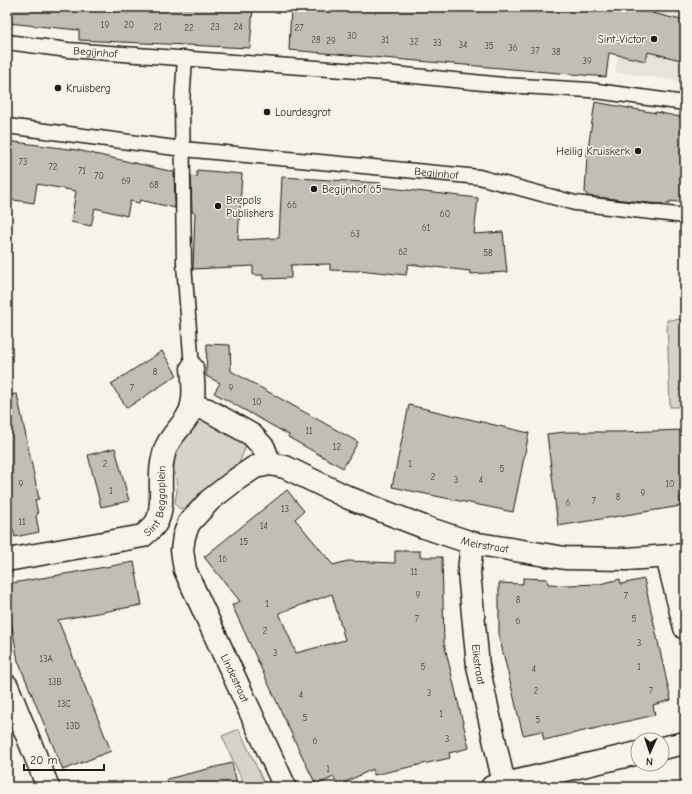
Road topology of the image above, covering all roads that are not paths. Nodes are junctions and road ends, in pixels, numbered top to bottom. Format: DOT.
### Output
graph roads {
  1 [pos="7,42"];
  2 [pos="184,58"];
  3 [pos="685,103"];
  4 [pos="7,126"];
  5 [pos="183,149"];
  6 [pos="685,216"];
  7 [pos="192,368"];
  8 [pos="192,406"];
  9 [pos="270,464"];
  10 [pos="472,543"];
  11 [pos="676,556"];
  12 [pos="7,560"];
  13 [pos="685,628"];
  14 [pos="7,686"];
  15 [pos="685,743"];
  16 [pos="670,746"];
  17 [pos="630,756"];
  18 [pos="498,786"];
  19 [pos="48,787"];
  20 [pos="285,787"];
  1 -- 2 [label="lane, Begijnhof"];
  2 -- 3 [label="lane, Begijnhof"];
  2 -- 5 [label="lane"];
  4 -- 5 [label="lane, Begijnhof"];
  5 -- 6 [label="lane, Begijnhof"];
  5 -- 7 [label="lane"];
  7 -- 8 [label="street, Sint Beggaplein"];
  8 -- 9 [label="street"];
  8 -- 12 [label="street, Sint Beggaplein"];
  9 -- 10 [label="street, Meirstraat"];
  9 -- 20 [label="street, Lindestraat"];
  10 -- 11 [label="street, Meirstraat"];
  10 -- 18 [label="street, Eikstraat"];
  11 -- 13 [label="street"];
  14 -- 19 [label="street"];
  15 -- 16 [label="street"];
  17 -- 18 [label="street"];
}
